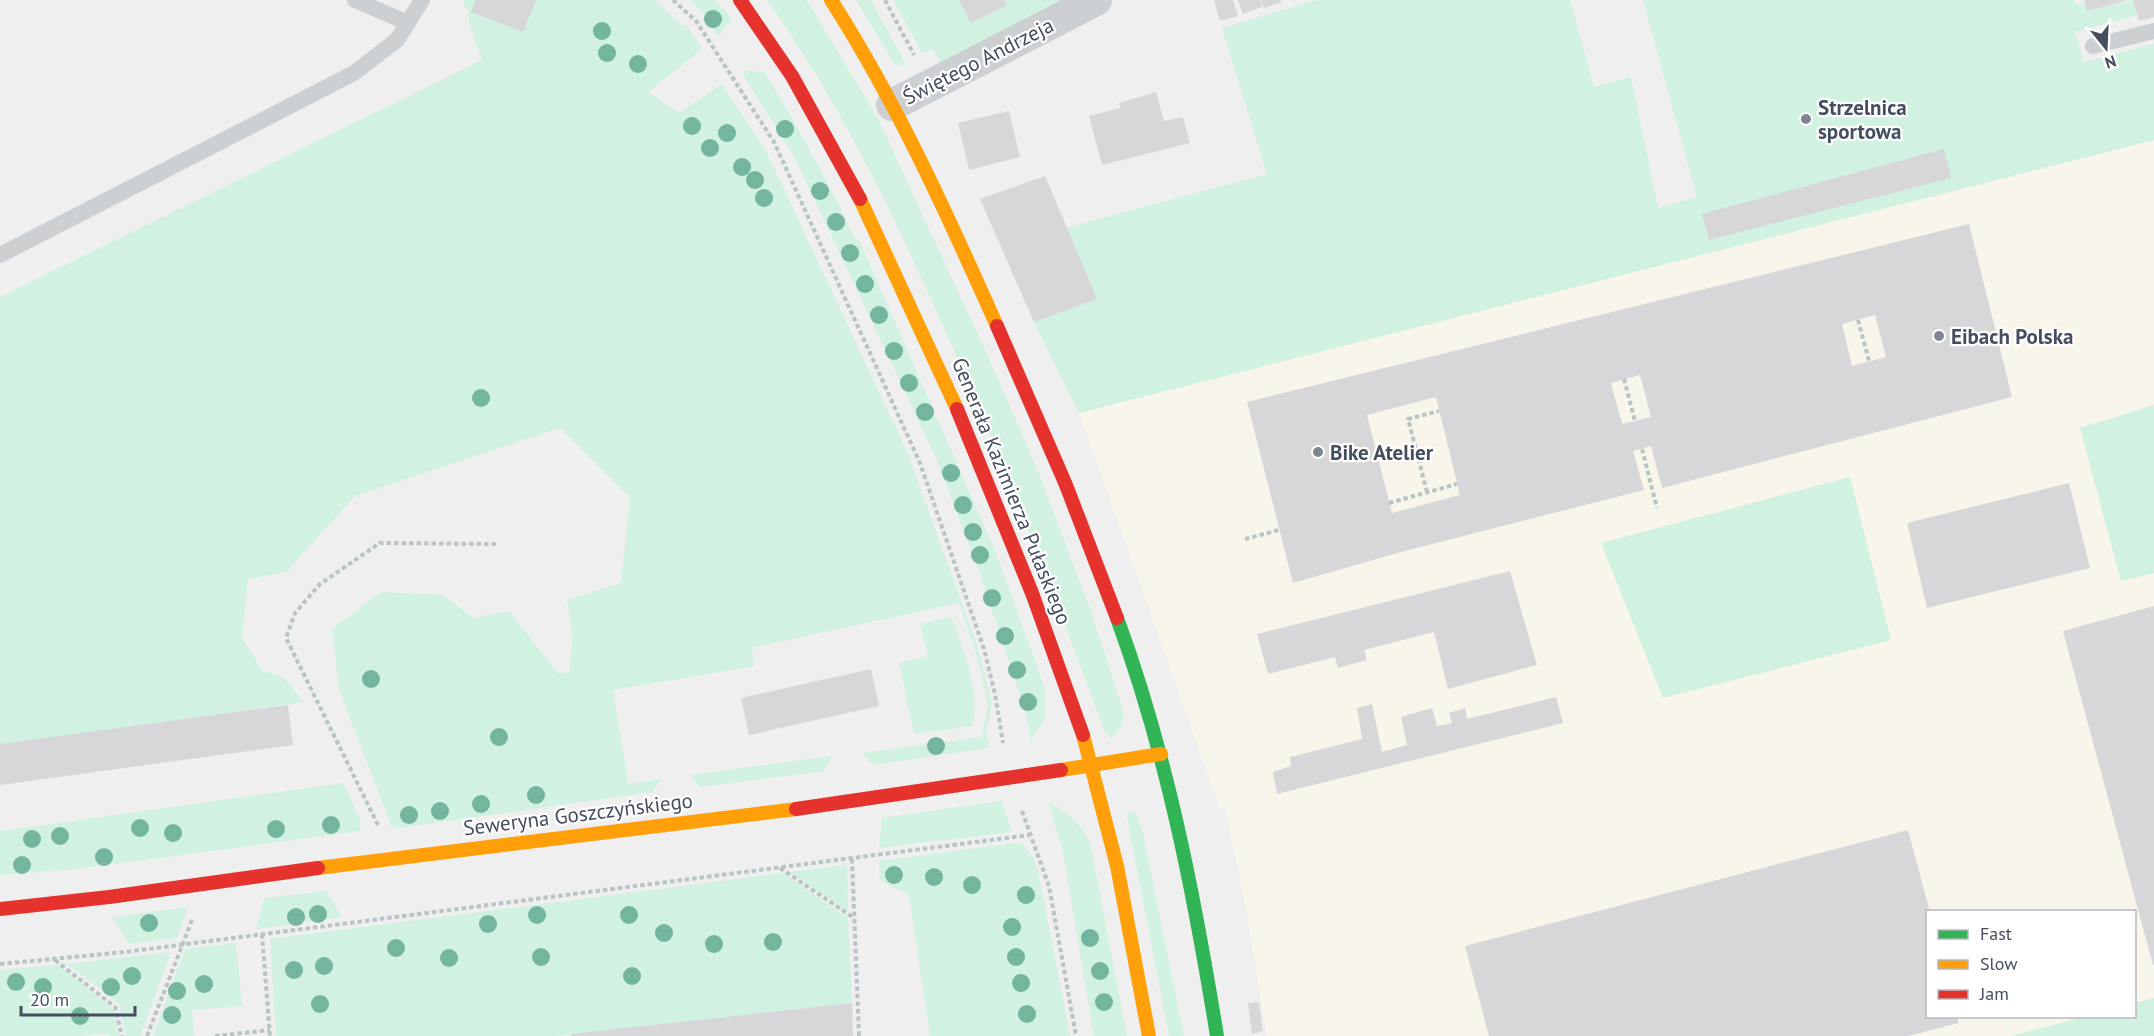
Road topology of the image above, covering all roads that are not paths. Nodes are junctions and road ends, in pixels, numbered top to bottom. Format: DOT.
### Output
graph roads {
  1 [pos="355,0"];
  2 [pos="422,0"];
  3 [pos="740,0"];
  4 [pos="831,0"];
  5 [pos="1096,0"];
  6 [pos="408,23"];
  7 [pos="2154,31"];
  8 [pos="2093,46"];
  9 [pos="892,105"];
  10 [pos="0,255"];
  11 [pos="1161,754"];
  12 [pos="1092,764"];
  13 [pos="0,909"];
  14 [pos="1149,1036"];
  15 [pos="1216,1036"];
  1 -- 6 [label="lane"];
  2 -- 6 [label="lane"];
  3 -- 12 [label="main road, Generała Kazimierza Pułaskiego"];
  4 -- 9 [label="main road"];
  5 -- 9 [label="street, Świętego Andrzeja"];
  6 -- 10 [label="lane"];
  7 -- 8 [label="lane"];
  9 -- 11 [label="main road"];
  11 -- 12 [label="main road, Seweryna Goszczyńskiego"];
  11 -- 15 [label="main road"];
  12 -- 13 [label="main road, Seweryna Goszczyńskiego"];
  12 -- 14 [label="main road, Generała Kazimierza Pułaskiego"];
}
